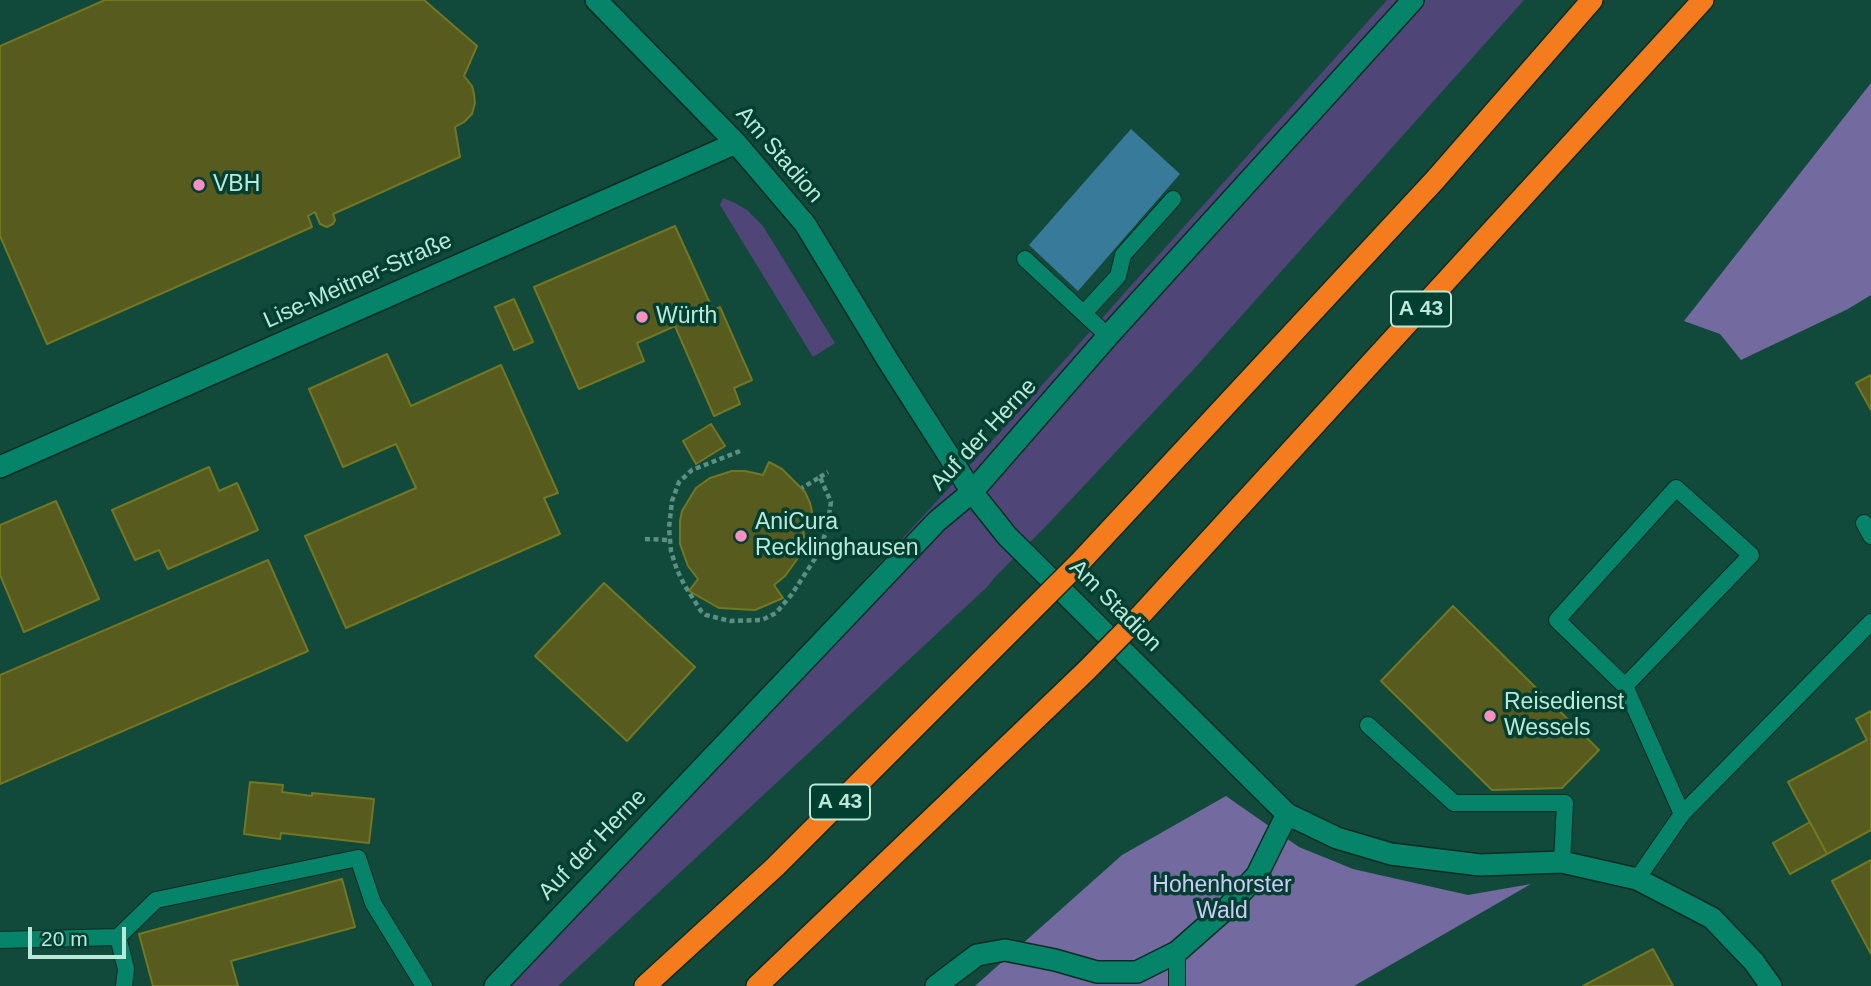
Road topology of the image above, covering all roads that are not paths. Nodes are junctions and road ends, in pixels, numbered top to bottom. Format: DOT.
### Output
graph roads {
  1 [pos="596,0"];
  2 [pos="1413,0"];
  3 [pos="1592,0"];
  4 [pos="1703,0"];
  5 [pos="736,143"];
  6 [pos="1173,199"];
  7 [pos="1025,259"];
  8 [pos="1084,313"];
  9 [pos="1108,336"];
  10 [pos="0,467"];
  11 [pos="971,492"];
  12 [pos="1871,622"];
  13 [pos="1625,686"];
  14 [pos="1368,725"];
  15 [pos="1287,814"];
  16 [pos="1682,814"];
  17 [pos="1562,862"];
  18 [pos="1637,879"];
  19 [pos="118,937"];
  20 [pos="0,940"];
  21 [pos="1177,952"];
  22 [pos="124,986"];
  23 [pos="424,986"];
  24 [pos="495,986"];
  25 [pos="645,986"];
  26 [pos="757,986"];
  27 [pos="936,986"];
  28 [pos="1177,986"];
  29 [pos="1771,986"];
  1 -- 5 [label="street, Am Stadion"];
  2 -- 9 [label="street, Auf der Herne"];
  3 -- 25 [label="highway, A 43, bridge"];
  4 -- 26 [label="highway, A 43, bridge"];
  5 -- 10 [label="street, Lise-Meitner-Straße"];
  5 -- 11 [label="street, Am Stadion"];
  6 -- 8 [label="lane"];
  7 -- 8 [label="lane"];
  8 -- 9 [label="lane"];
  9 -- 11 [label="street, Auf der Herne"];
  11 -- 15 [label="street, Am Stadion"];
  11 -- 24 [label="street, Auf der Herne"];
  12 -- 16 [label="lane"];
  13 -- 13 [label="lane"];
  13 -- 16 [label="lane"];
  14 -- 17 [label="lane"];
  15 -- 17 [label="street, Am Stadion"];
  15 -- 21 [label="street"];
  16 -- 18 [label="lane"];
  17 -- 18 [label="street, Am Stadion"];
  18 -- 29 [label="street, Am Stadion"];
  19 -- 20 [label="lane"];
  19 -- 22 [label="lane"];
  19 -- 23 [label="lane"];
  21 -- 27 [label="street"];
  21 -- 28 [label="lane"];
}
